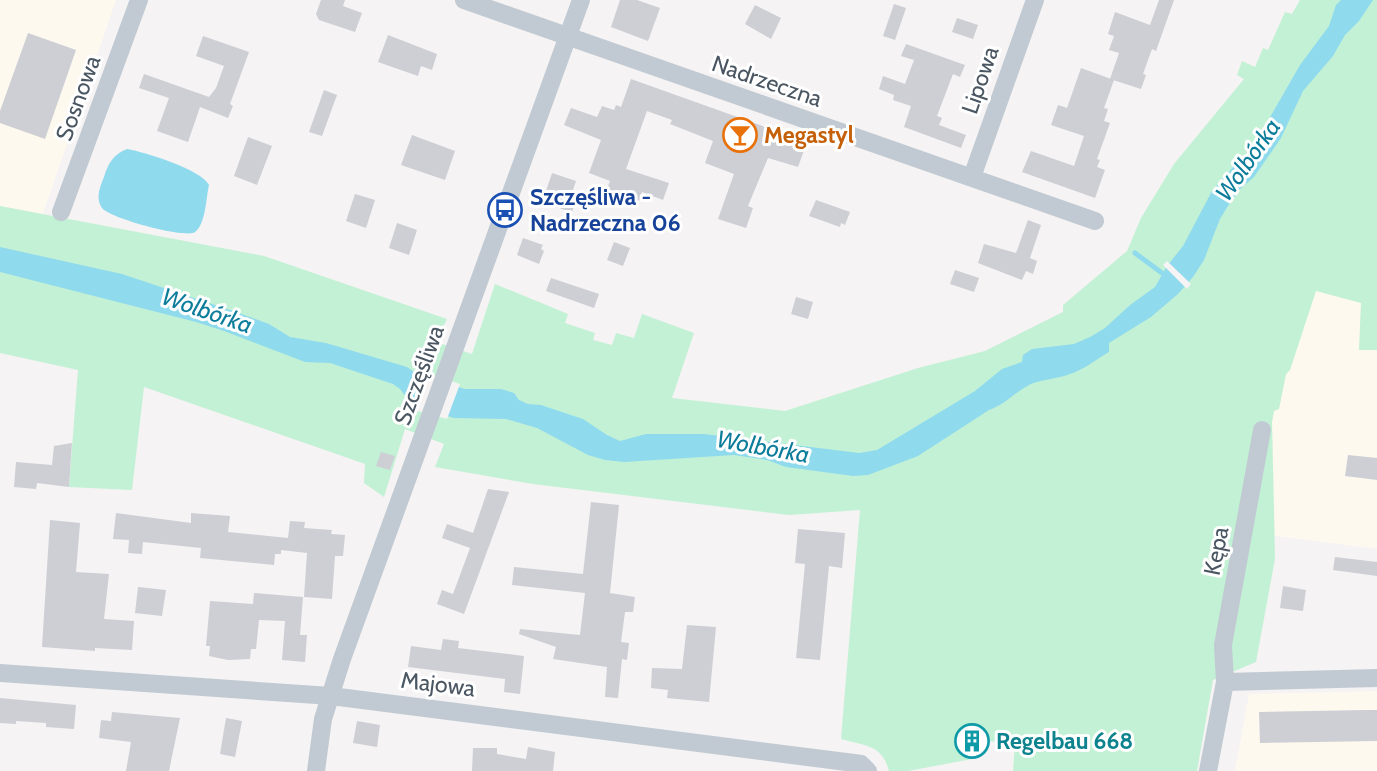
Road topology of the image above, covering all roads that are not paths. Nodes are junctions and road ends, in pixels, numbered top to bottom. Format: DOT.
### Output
graph roads {
  1 [pos="139,0"];
  2 [pos="464,0"];
  3 [pos="581,0"];
  4 [pos="1035,0"];
  5 [pos="567,38"];
  6 [pos="972,177"];
  7 [pos="61,212"];
  8 [pos="1095,221"];
  9 [pos="1262,430"];
  10 [pos="0,673"];
  11 [pos="1377,678"];
  12 [pos="1225,682"];
  13 [pos="331,695"];
  14 [pos="867,770"];
  15 [pos="316,771"];
  16 [pos="1208,771"];
  1 -- 7 [label="street, Sosnowa"];
  2 -- 5 [label="street, Nadrzeczna"];
  3 -- 5 [label="street, Szczęśliwa"];
  4 -- 6 [label="street, Lipowa"];
  5 -- 6 [label="street, Nadrzeczna"];
  5 -- 13 [label="street, Szczęśliwa"];
  6 -- 8 [label="street, Nadrzeczna"];
  9 -- 12 [label="street, Kępa"];
  10 -- 13 [label="street, Majowa"];
  11 -- 12 [label="street"];
  12 -- 16 [label="street, Kępa"];
  13 -- 14 [label="street, Majowa"];
  13 -- 15 [label="street, Szczęśliwa"];
}
